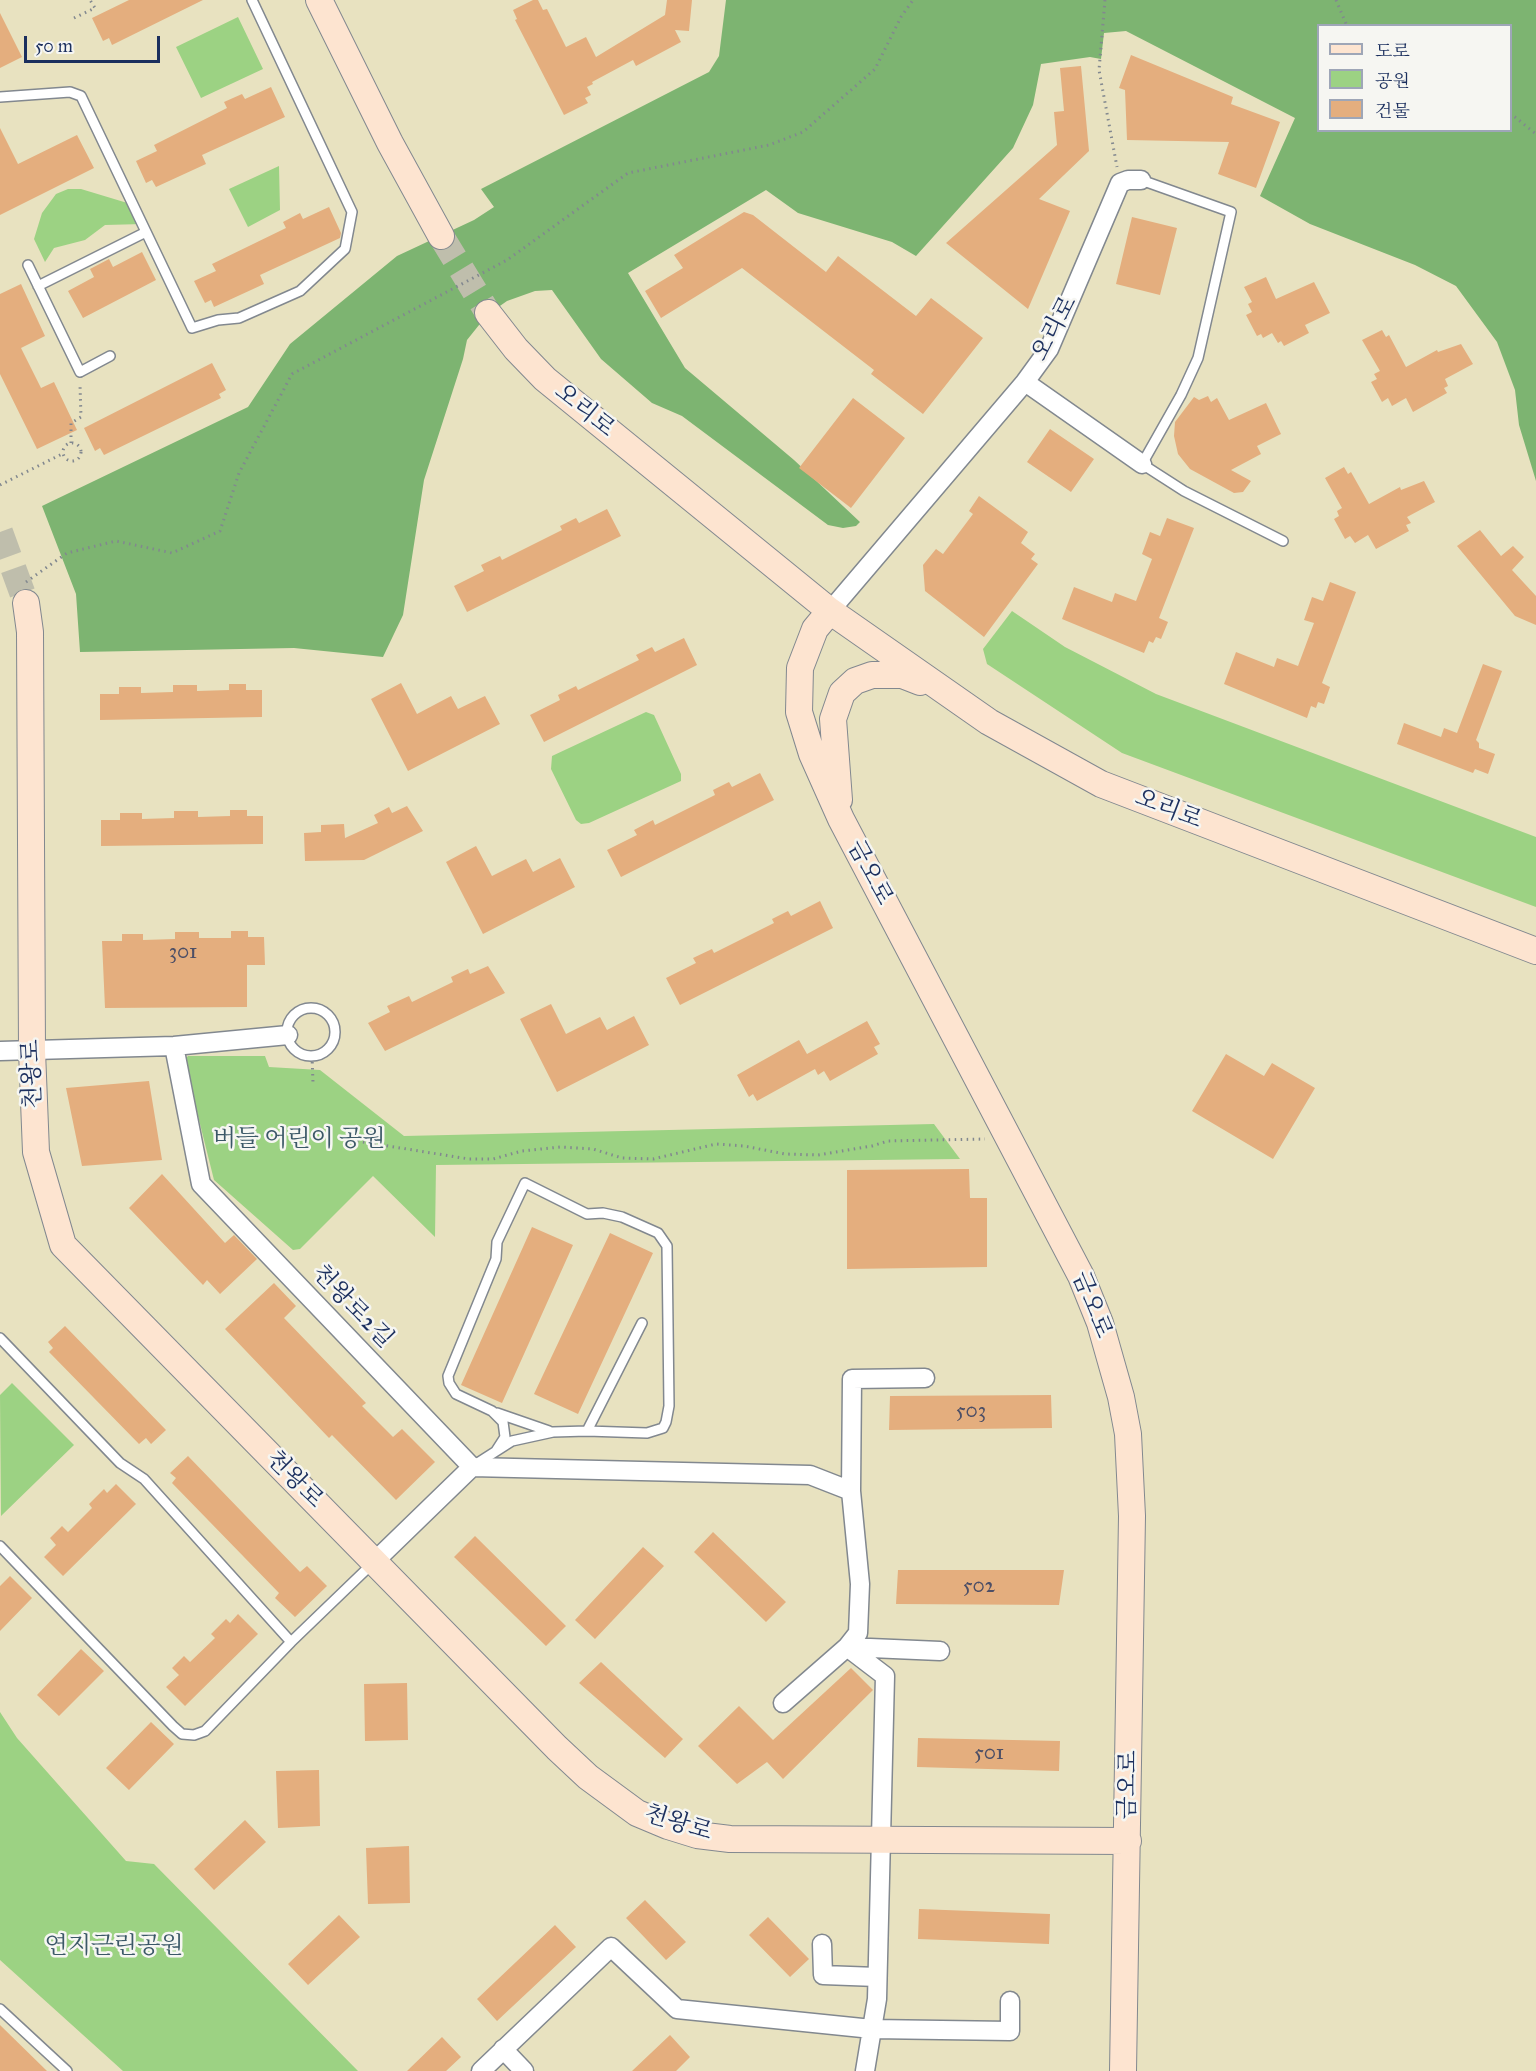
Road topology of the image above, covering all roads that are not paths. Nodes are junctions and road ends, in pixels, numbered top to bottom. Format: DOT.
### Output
graph roads {
  1 [pos="252,0"];
  2 [pos="319,0"];
  3 [pos="0,97"];
  4 [pos="1141,180"];
  5 [pos="146,232"];
  6 [pos="441,236"];
  7 [pos="28,265"];
  8 [pos="38,286"];
  9 [pos="488,314"];
  10 [pos="110,356"];
  11 [pos="1025,382"];
  12 [pos="1142,464"];
  13 [pos="1283,542"];
  14 [pos="24,594"];
  15 [pos="830,611"];
  16 [pos="938,688"];
  17 [pos="841,819"];
  18 [pos="1536,951"];
  19 [pos="288,1035"];
  20 [pos="174,1046"];
  21 [pos="0,1051"];
  22 [pos="32,1051"];
  23 [pos="642,1323"];
  24 [pos="0,1338"];
  25 [pos="925,1378"];
  26 [pos="492,1411"];
  27 [pos="587,1431"];
  28 [pos="553,1432"];
  29 [pos="496,1451"];
  30 [pos="472,1467"];
  31 [pos="851,1491"];
  32 [pos="0,1546"];
  33 [pos="374,1562"];
  34 [pos="291,1642"];
  35 [pos="847,1647"];
  36 [pos="940,1651"];
  37 [pos="783,1703"];
  38 [pos="1128,1841"];
  39 [pos="881,1842"];
  40 [pos="822,1944"];
  41 [pos="877,1977"];
  42 [pos="1010,2001"];
  43 [pos="0,2009"];
  44 [pos="872,2029"];
  45 [pos="504,2049"];
  46 [pos="67,2071"];
  47 [pos="481,2071"];
  48 [pos="524,2071"];
  49 [pos="865,2071"];
  50 [pos="1123,2071"];
  1 -- 5 [label="lane"];
  2 -- 6 [label="main road"];
  3 -- 5 [label="lane"];
  4 -- 11 [label="street, 오리로"];
  4 -- 12 [label="lane"];
  5 -- 8 [label="lane"];
  7 -- 8 [label="lane"];
  8 -- 10 [label="lane"];
  9 -- 15 [label="main road, 오리로"];
  11 -- 12 [label="street"];
  11 -- 15 [label="street, 오리로"];
  12 -- 13 [label="lane"];
  14 -- 22 [label="main road, 천왕로"];
  15 -- 16 [label="main road, 오리로"];
  15 -- 17 [label="main road, 금오로"];
  16 -- 17 [label="main road"];
  16 -- 18 [label="main road, 오리로"];
  17 -- 38 [label="main road, 금오로"];
  19 -- 19 [label="lane"];
  19 -- 20 [label="street"];
  20 -- 22 [label="street"];
  20 -- 30 [label="street, 천왕로2길"];
  21 -- 22 [label="street"];
  22 -- 33 [label="main road, 천왕로"];
  23 -- 27 [label="lane"];
  24 -- 34 [label="lane"];
  25 -- 31 [label="street"];
  26 -- 27 [label="lane"];
  26 -- 28 [label="lane"];
  26 -- 29 [label="lane"];
  27 -- 28 [label="lane"];
  28 -- 29 [label="lane"];
  29 -- 30 [label="lane"];
  30 -- 31 [label="street"];
  30 -- 33 [label="street"];
  31 -- 35 [label="street"];
  32 -- 34 [label="lane"];
  33 -- 34 [label="lane"];
  33 -- 39 [label="main road, 천왕로"];
  35 -- 36 [label="street"];
  35 -- 37 [label="street"];
  35 -- 39 [label="street"];
  38 -- 39 [label="main road, 천왕로"];
  38 -- 50 [label="main road, 금오로"];
  39 -- 41 [label="street"];
  40 -- 41 [label="street"];
  41 -- 44 [label="street"];
  42 -- 44 [label="street"];
  43 -- 46 [label="lane"];
  44 -- 45 [label="street"];
  44 -- 49 [label="street"];
  45 -- 47 [label="street"];
  45 -- 48 [label="street"];
}
